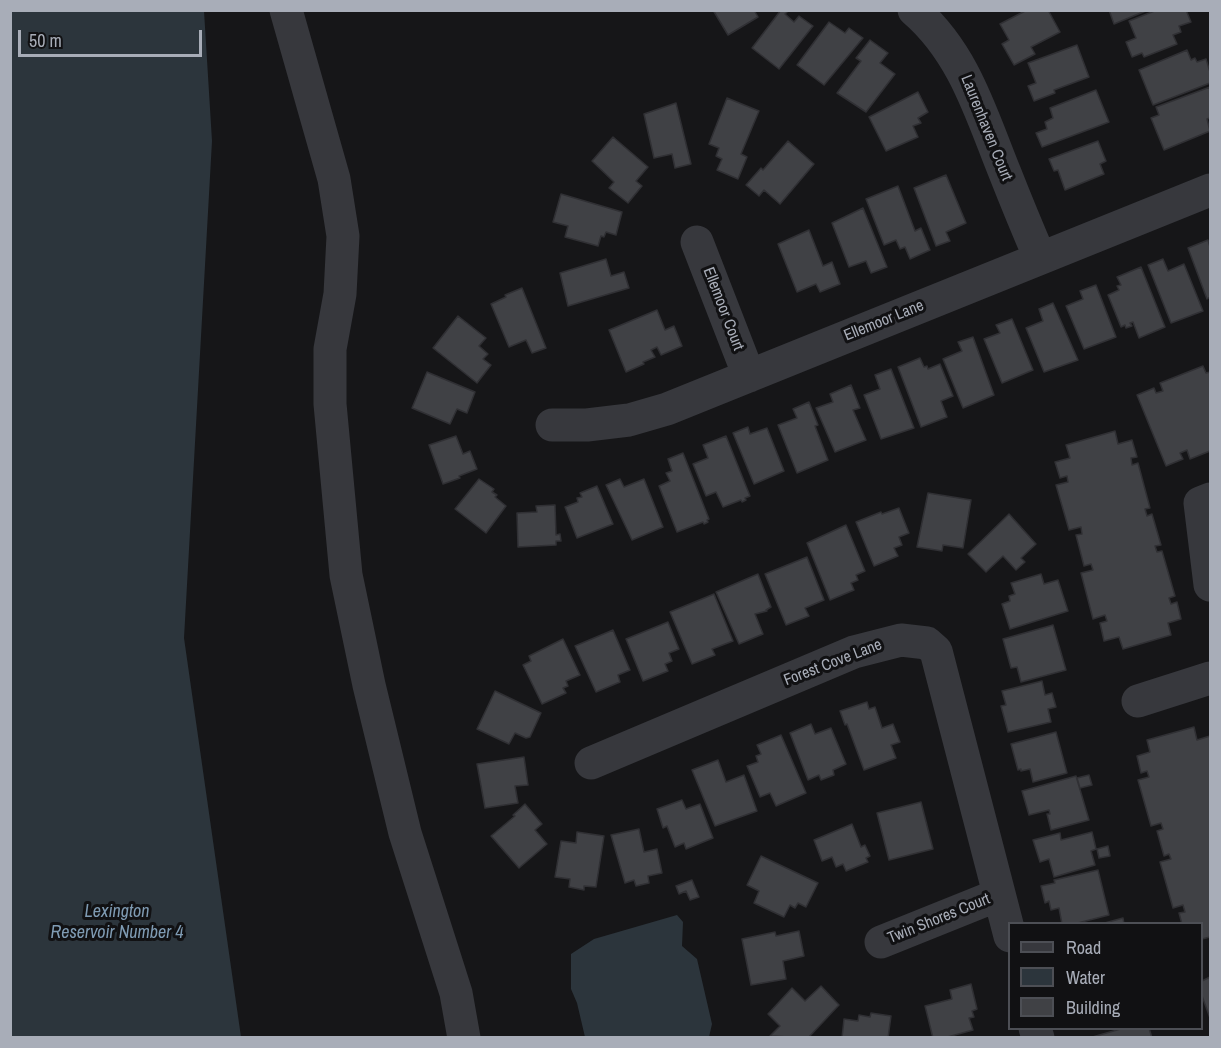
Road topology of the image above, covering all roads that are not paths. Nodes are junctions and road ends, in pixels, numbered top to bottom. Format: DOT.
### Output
graph roads {
  1 [pos="286,10"];
  2 [pos="914,10"];
  3 [pos="1210,190"];
  4 [pos="697,242"];
  5 [pos="1040,258"];
  6 [pos="749,376"];
  7 [pos="552,424"];
  8 [pos="1210,499"];
  9 [pos="1210,585"];
  10 [pos="1210,678"];
  11 [pos="1138,701"];
  12 [pos="591,763"];
  13 [pos="998,895"];
  14 [pos="1008,929"];
  15 [pos="881,942"];
  16 [pos="464,1038"];
  1 -- 16 [label="street"];
  2 -- 5 [label="street, Laurenhaven Court"];
  3 -- 5 [label="street, Ellemoor Lane"];
  4 -- 6 [label="street, Ellemoor Court"];
  5 -- 6 [label="street, Ellemoor Lane"];
  6 -- 7 [label="street, Ellemoor Lane"];
  8 -- 9 [label="street"];
  10 -- 11 [label="street"];
  12 -- 13 [label="street, Forest Cove Lane"];
  13 -- 14 [label="street, Forest Cove Lane"];
  13 -- 15 [label="street, Twin Shores Court"];
}
